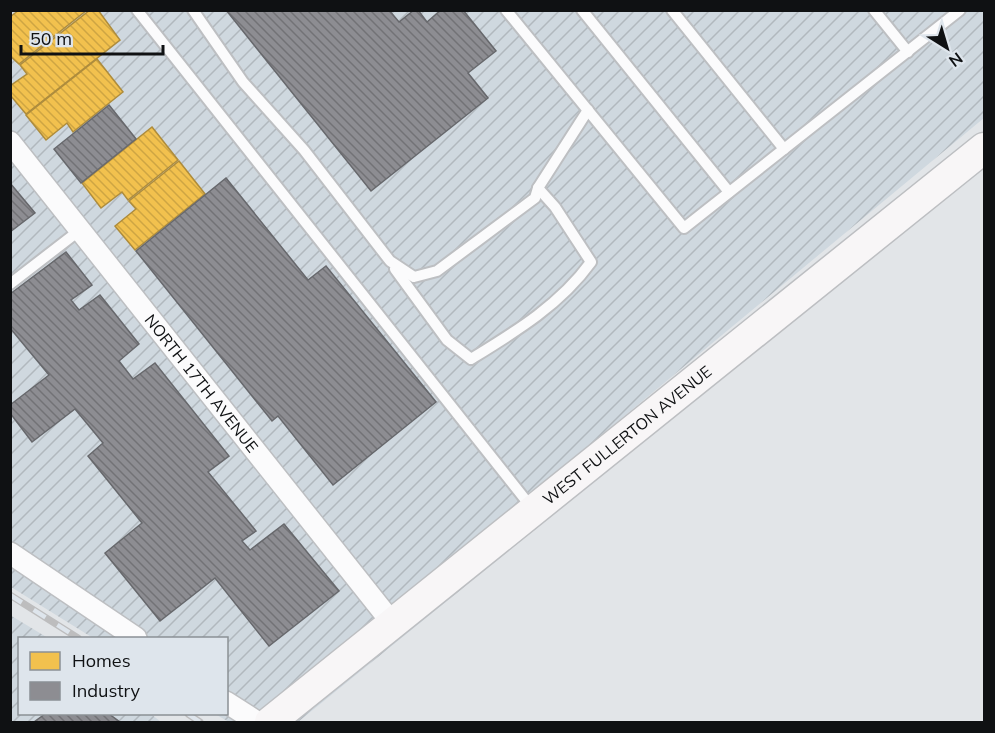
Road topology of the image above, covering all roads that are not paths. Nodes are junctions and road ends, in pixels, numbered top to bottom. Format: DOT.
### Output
graph roads {
  1 [pos="136,10"];
  2 [pos="193,10"];
  3 [pos="506,10"];
  4 [pos="582,10"];
  5 [pos="672,10"];
  6 [pos="874,10"];
  7 [pos="960,10"];
  8 [pos="908,52"];
  9 [pos="588,110"];
  10 [pos="10,142"];
  11 [pos="984,148"];
  12 [pos="784,149"];
  13 [pos="538,188"];
  14 [pos="729,192"];
  15 [pos="80,230"];
  16 [pos="390,261"];
  17 [pos="10,284"];
  18 [pos="534,510"];
  19 [pos="10,553"];
  20 [pos="393,624"];
  21 [pos="133,637"];
  22 [pos="228,703"];
  23 [pos="257,723"];
  24 [pos="270,723"];
  1 -- 18 [label="lane"];
  2 -- 16 [label="lane"];
  3 -- 9 [label="lane"];
  4 -- 14 [label="lane"];
  5 -- 12 [label="lane"];
  6 -- 8 [label="lane"];
  7 -- 8 [label="lane"];
  8 -- 12 [label="lane"];
  9 -- 13 [label="lane"];
  9 -- 14 [label="lane"];
  10 -- 15 [label="street, NORTH 17TH AVENUE"];
  11 -- 18 [label="street, WEST FULLERTON AVENUE"];
  12 -- 14 [label="lane"];
  13 -- 16 [label="lane"];
  13 -- 16 [label="lane"];
  15 -- 17 [label="lane"];
  15 -- 20 [label="street, NORTH 17TH AVENUE"];
  18 -- 20 [label="street, WEST FULLERTON AVENUE"];
  19 -- 21 [label="street"];
  20 -- 24 [label="street, WEST FULLERTON AVENUE"];
  22 -- 23 [label="street"];
}
